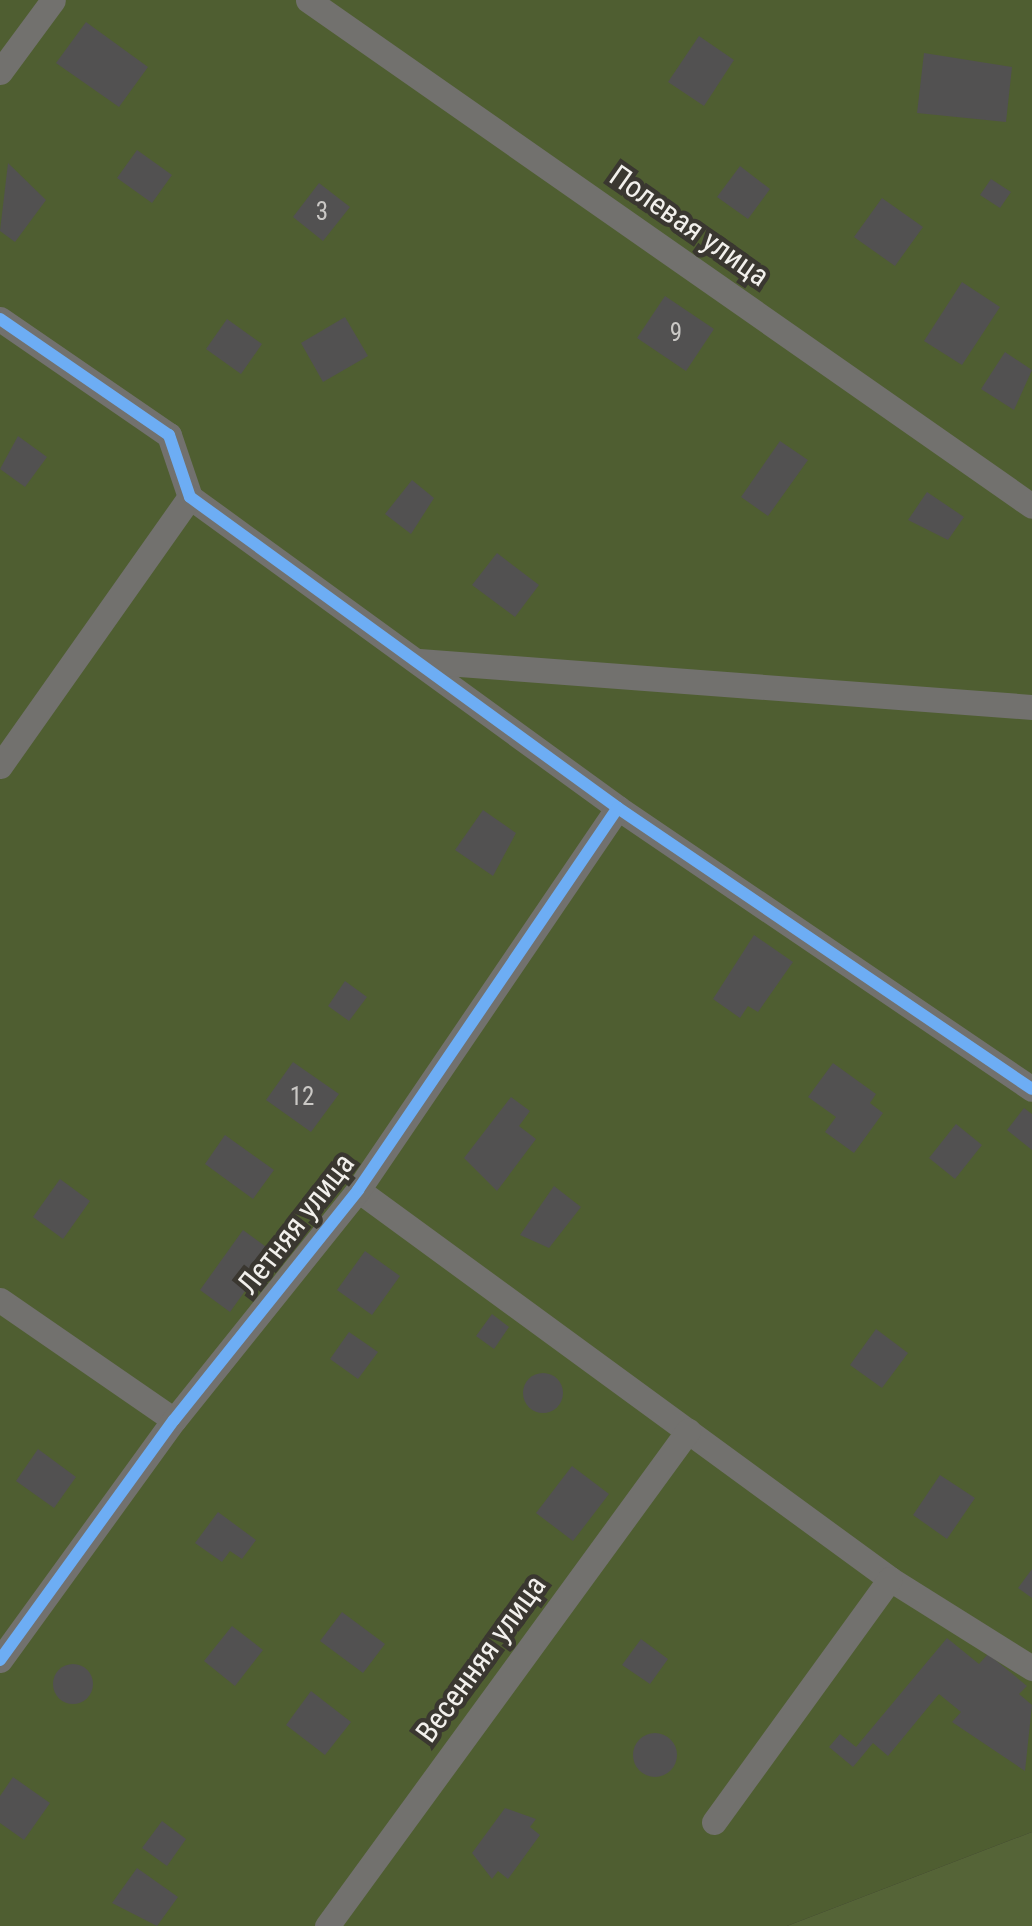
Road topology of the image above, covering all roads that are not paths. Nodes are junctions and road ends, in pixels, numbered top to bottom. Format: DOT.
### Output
graph roads {
  1 [pos="52,0"];
  2 [pos="308,0"];
  3 [pos="0,72"];
  4 [pos="0,319"];
  5 [pos="190,497"];
  6 [pos="1032,506"];
  7 [pos="419,661"];
  8 [pos="1032,707"];
  9 [pos="0,766"];
  10 [pos="618,808"];
  11 [pos="1032,1089"];
  12 [pos="358,1190"];
  13 [pos="0,1300"];
  14 [pos="174,1420"];
  15 [pos="688,1431"];
  16 [pos="890,1579"];
  17 [pos="0,1660"];
  18 [pos="1032,1668"];
  19 [pos="714,1822"];
  20 [pos="327,1926"];
  1 -- 3 [label="street"];
  2 -- 6 [label="street, Полевая улица"];
  4 -- 5 [label="street"];
  5 -- 7 [label="street"];
  5 -- 9 [label="street"];
  7 -- 8 [label="street"];
  7 -- 10 [label="street"];
  10 -- 11 [label="street"];
  10 -- 12 [label="street, Летняя улица"];
  12 -- 14 [label="street, Летняя улица"];
  12 -- 15 [label="street"];
  13 -- 14 [label="street"];
  14 -- 17 [label="street, Летняя улица"];
  15 -- 16 [label="street"];
  15 -- 20 [label="street, Весенняя улица"];
  16 -- 18 [label="street"];
  16 -- 19 [label="street"];
}
